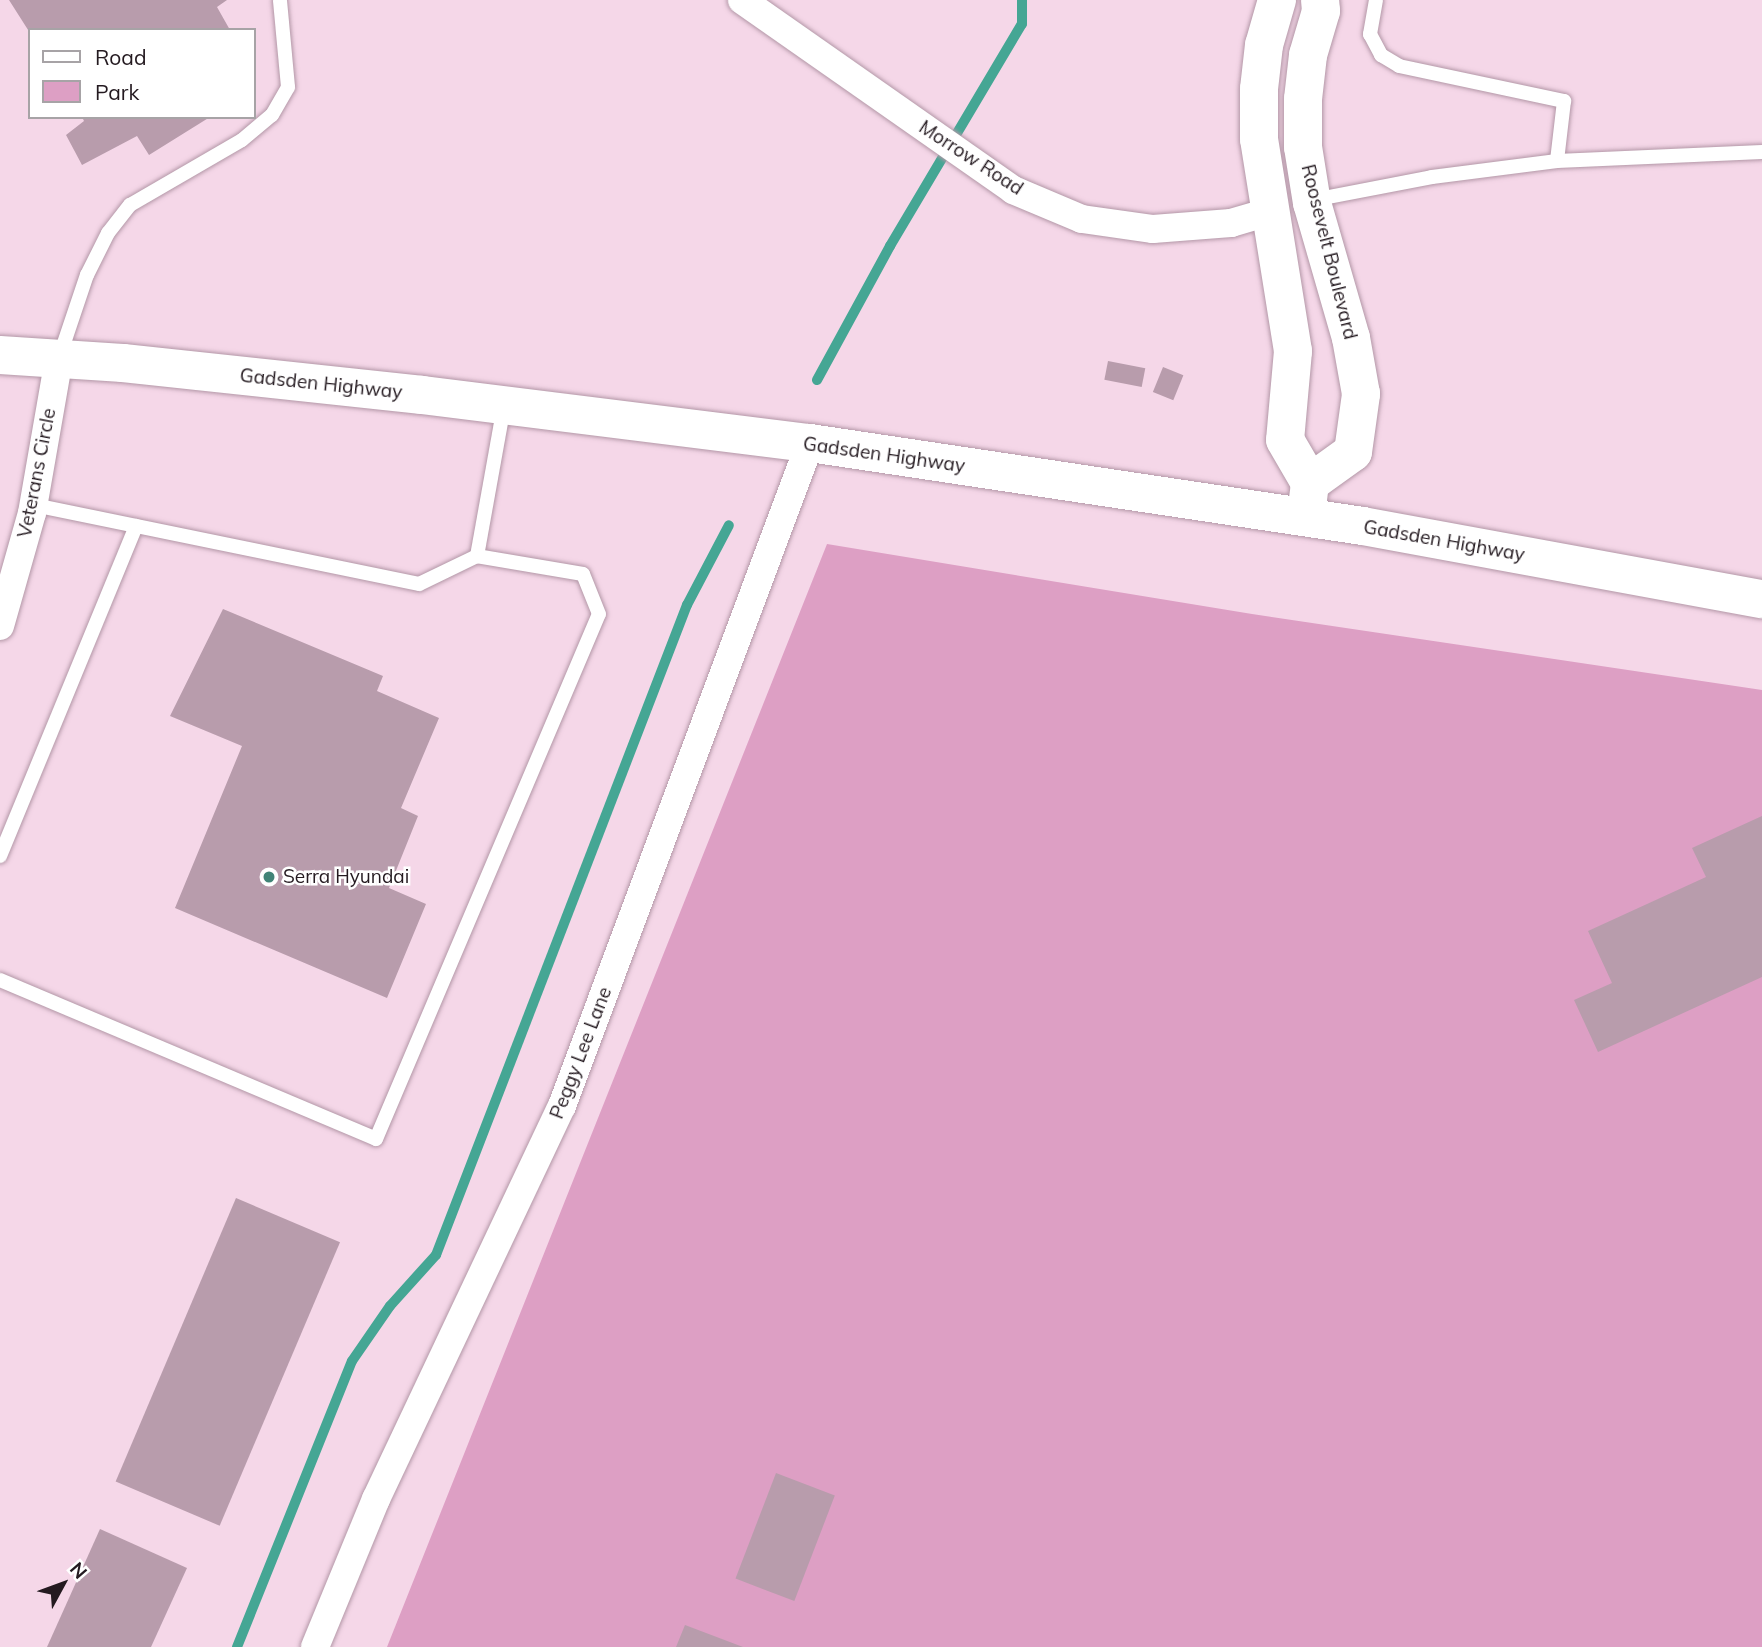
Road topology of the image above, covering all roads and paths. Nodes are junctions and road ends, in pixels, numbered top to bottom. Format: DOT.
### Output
graph roads {
  1 [pos="280,0"];
  2 [pos="742,0"];
  3 [pos="1277,0"];
  4 [pos="1320,0"];
  5 [pos="1376,0"];
  6 [pos="1762,152"];
  7 [pos="1557,160"];
  8 [pos="1312,201"];
  9 [pos="1272,211"];
  10 [pos="0,355"];
  11 [pos="59,359"];
  12 [pos="504,406"];
  13 [pos="810,443"];
  14 [pos="1308,500"];
  15 [pos="33,505"];
  16 [pos="136,526"];
  17 [pos="477,556"];
  18 [pos="1762,599"];
  19 [pos="0,626"];
  20 [pos="0,856"];
  21 [pos="0,980"];
  22 [pos="314,1647"];
  1 -- 11 [label="lane"];
  2 -- 9 [label="street, Morrow Road"];
  3 -- 9 [label="main road"];
  4 -- 8 [label="main road, Roosevelt Boulevard"];
  5 -- 7 [label="lane"];
  6 -- 7 [label="lane"];
  7 -- 8 [label="lane"];
  8 -- 14 [label="main road, Roosevelt Boulevard"];
  9 -- 14 [label="main road"];
  10 -- 11 [label="main road, Gadsden Highway"];
  11 -- 12 [label="main road, Gadsden Highway"];
  11 -- 15 [label="street, Veterans Circle"];
  12 -- 13 [label="main road, Gadsden Highway"];
  12 -- 17 [label="lane"];
  13 -- 14 [label="main road, Gadsden Highway"];
  13 -- 22 [label="street, Peggy Lee Lane"];
  14 -- 18 [label="main road, Gadsden Highway"];
  15 -- 16 [label="lane"];
  15 -- 19 [label="street, Veterans Circle"];
  16 -- 17 [label="lane"];
  16 -- 20 [label="lane"];
  17 -- 21 [label="lane"];
}
